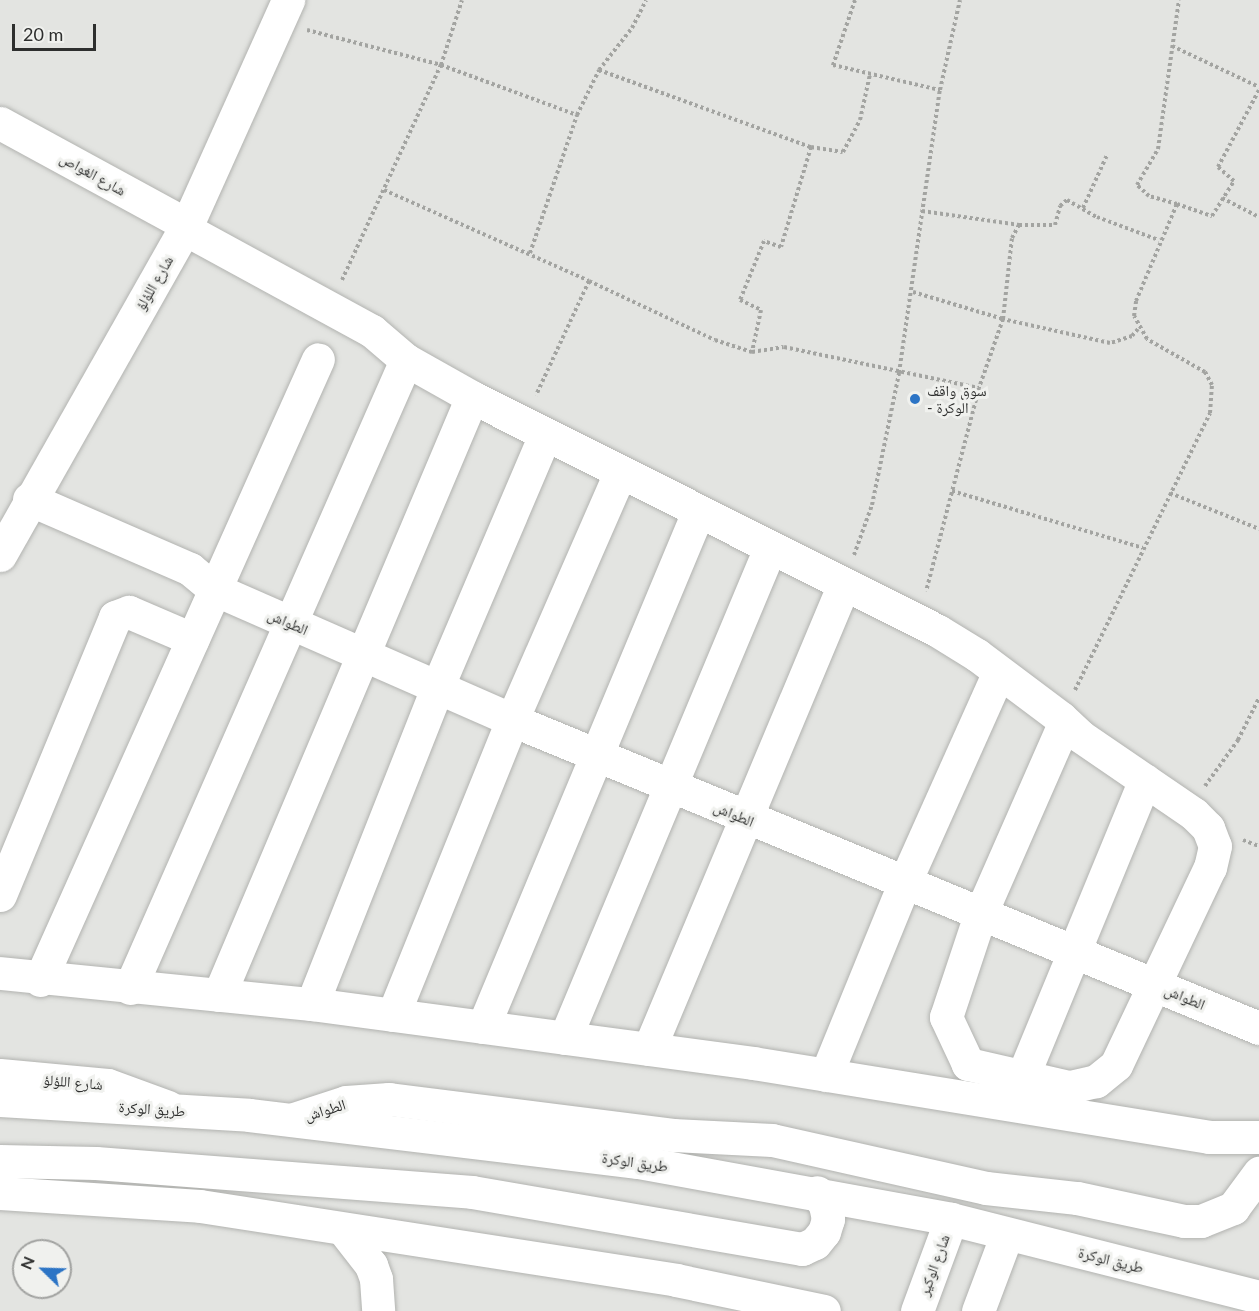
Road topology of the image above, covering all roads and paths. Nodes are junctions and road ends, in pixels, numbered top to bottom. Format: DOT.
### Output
graph roads {
  1 [pos="462,0"];
  2 [pos="646,0"];
  3 [pos="855,0"];
  4 [pos="960,0"];
  5 [pos="1179,0"];
  6 [pos="284,11"];
  7 [pos="1172,46"];
  8 [pos="441,65"];
  9 [pos="598,70"];
  10 [pos="870,74"];
  11 [pos="1259,89"];
  12 [pos="940,90"];
  13 [pos="577,115"];
  14 [pos="0,123"];
  15 [pos="811,147"];
  16 [pos="1107,155"];
  17 [pos="384,190"];
  18 [pos="1222,198"];
  19 [pos="1177,204"];
  20 [pos="1083,208"];
  21 [pos="922,211"];
  22 [pos="1259,217"];
  23 [pos="1019,225"];
  24 [pos="182,234"];
  25 [pos="1159,240"];
  26 [pos="530,253"];
  27 [pos="589,281"];
  28 [pos="913,292"];
  29 [pos="330,308"];
  30 [pos="1003,319"];
  31 [pos="1138,329"];
  32 [pos="752,352"];
  33 [pos="318,359"];
  34 [pos="406,360"];
  35 [pos="899,373"];
  36 [pos="979,388"];
  37 [pos="472,397"];
  38 [pos="534,429"];
  39 [pos="620,472"];
  40 [pos="952,491"];
  41 [pos="1170,493"];
  42 [pos="24,509"];
  43 [pos="698,512"];
  44 [pos="1259,529"];
  45 [pos="770,548"];
  46 [pos="1143,548"];
  47 [pos="0,555"];
  48 [pos="844,584"];
  49 [pos="214,589"];
  50 [pos="918,621"];
  51 [pos="290,623"];
  52 [pos="192,639"];
  53 [pos="363,655"];
  54 [pos="999,672"];
  55 [pos="437,688"];
  56 [pos="1259,698"];
  57 [pos="512,720"];
  58 [pos="1062,721"];
  59 [pos="594,755"];
  60 [pos="1145,780"];
  61 [pos="667,786"];
  62 [pos="1185,806"];
  63 [pos="746,819"];
  64 [pos="904,884"];
  65 [pos="0,895"];
  66 [pos="980,915"];
  67 [pos="1073,952"];
  68 [pos="0,973"];
  69 [pos="40,980"];
  70 [pos="130,988"];
  71 [pos="1149,991"];
  72 [pos="219,995"];
  73 [pos="312,1004"];
  74 [pos="393,1015"];
  75 [pos="483,1027"];
  76 [pos="1259,1028"];
  77 [pos="565,1038"];
  78 [pos="1259,1046"];
  79 [pos="649,1049"];
  80 [pos="0,1075"];
  81 [pos="826,1075"];
  82 [pos="1022,1078"];
  83 [pos="948,1096"];
  84 [pos="0,1100"];
  85 [pos="178,1111"];
  86 [pos="294,1119"];
  87 [pos="1259,1137"];
  88 [pos="1259,1155"];
  89 [pos="0,1161"];
  90 [pos="1259,1173"];
  91 [pos="817,1192"];
  92 [pos="0,1193"];
  93 [pos="951,1220"];
  94 [pos="343,1229"];
  95 [pos="1007,1234"];
  96 [pos="676,1280"];
  97 [pos="1259,1297"];
  98 [pos="378,1311"];
  99 [pos="746,1311"];
  100 [pos="824,1311"];
  101 [pos="917,1311"];
  102 [pos="978,1311"];
  1 -- 8 [label="path"];
  2 -- 9 [label="path"];
  3 -- 10 [label="path"];
  4 -- 12 [label="path"];
  5 -- 7 [label="path"];
  6 -- 8 [label="path"];
  6 -- 24 [label="main road, شارع اللؤلؤ"];
  7 -- 11 [label="path"];
  7 -- 19 [label="path"];
  8 -- 13 [label="path"];
  8 -- 17 [label="path"];
  9 -- 13 [label="path"];
  9 -- 15 [label="path"];
  10 -- 12 [label="path"];
  10 -- 15 [label="path"];
  11 -- 18 [label="path"];
  12 -- 21 [label="path"];
  13 -- 26 [label="path"];
  14 -- 24 [label="main road, شارع الغواص"];
  15 -- 32 [label="path"];
  16 -- 20 [label="path"];
  17 -- 26 [label="path"];
  17 -- 29 [label="path"];
  18 -- 19 [label="path"];
  18 -- 22 [label="path"];
  19 -- 25 [label="path"];
  20 -- 23 [label="path"];
  20 -- 25 [label="path"];
  21 -- 23 [label="path"];
  21 -- 28 [label="path"];
  23 -- 30 [label="path"];
  24 -- 29 [label="main road"];
  24 -- 34 [label="main road"];
  24 -- 42 [label="main road, شارع اللؤلؤ"];
  25 -- 31 [label="path"];
  26 -- 27 [label="path"];
  27 -- 32 [label="path"];
  27 -- 38 [label="path"];
  28 -- 30 [label="path"];
  28 -- 35 [label="path"];
  29 -- 34 [label="main road"];
  30 -- 31 [label="path"];
  30 -- 36 [label="path"];
  31 -- 41 [label="path"];
  32 -- 35 [label="path"];
  33 -- 49 [label="main road"];
  34 -- 37 [label="main road"];
  34 -- 51 [label="main road"];
  35 -- 36 [label="path"];
  35 -- 48 [label="path"];
  36 -- 40 [label="path"];
  37 -- 38 [label="main road"];
  37 -- 53 [label="main road"];
  38 -- 39 [label="main road"];
  38 -- 55 [label="main road"];
  39 -- 43 [label="main road"];
  39 -- 57 [label="main road"];
  40 -- 46 [label="path"];
  40 -- 50 [label="path"];
  41 -- 44 [label="path"];
  41 -- 46 [label="path"];
  42 -- 47 [label="main road, شارع اللؤلؤ"];
  42 -- 49 [label="main road, الطواش"];
  43 -- 45 [label="main road"];
  43 -- 59 [label="main road"];
  45 -- 48 [label="main road"];
  45 -- 61 [label="main road"];
  46 -- 58 [label="path"];
  48 -- 50 [label="main road"];
  48 -- 63 [label="main road"];
  49 -- 51 [label="main road, الطواش"];
  49 -- 52 [label="main road"];
  50 -- 54 [label="main road"];
  51 -- 53 [label="main road, الطواش"];
  51 -- 70 [label="main road"];
  52 -- 65 [label="main road"];
  52 -- 69 [label="main road"];
  53 -- 55 [label="main road, الطواش"];
  53 -- 72 [label="main road"];
  54 -- 58 [label="main road"];
  54 -- 64 [label="main road"];
  55 -- 57 [label="main road, الطواش"];
  55 -- 73 [label="main road"];
  56 -- 62 [label="path"];
  57 -- 59 [label="main road, الطواش"];
  57 -- 74 [label="main road"];
  58 -- 60 [label="main road"];
  58 -- 66 [label="main road"];
  59 -- 61 [label="main road, الطواش"];
  59 -- 75 [label="main road"];
  60 -- 62 [label="main road"];
  60 -- 67 [label="main road"];
  61 -- 63 [label="main road, الطواش"];
  61 -- 77 [label="main road"];
  62 -- 71 [label="main road"];
  63 -- 64 [label="main road, الطواش"];
  63 -- 79 [label="main road"];
  64 -- 66 [label="main road, الطواش"];
  64 -- 81 [label="main road"];
  66 -- 67 [label="main road, الطواش"];
  66 -- 82 [label="main road"];
  67 -- 71 [label="main road, الطواش"];
  67 -- 82 [label="main road"];
  68 -- 69 [label="main road"];
  69 -- 70 [label="main road"];
  70 -- 72 [label="main road"];
  71 -- 76 [label="main road, الطواش"];
  71 -- 78 [label="main road, الطواش"];
  71 -- 82 [label="main road"];
  72 -- 73 [label="main road"];
  73 -- 74 [label="main road"];
  74 -- 75 [label="main road"];
  75 -- 77 [label="main road"];
  77 -- 79 [label="main road"];
  79 -- 81 [label="main road"];
  80 -- 85 [label="main road, شارع اللؤلؤ"];
  81 -- 83 [label="main road"];
  83 -- 87 [label="main road"];
  83 -- 88 [label="main road"];
  84 -- 85 [label="main road, طريق الوكرة"];
  85 -- 86 [label="main road, طريق الوكرة"];
  86 -- 90 [label="main road, الطواش"];
  86 -- 91 [label="main road, طريق الوكرة"];
  89 -- 91 [label="main road"];
  91 -- 93 [label="main road, طريق الوكرة"];
  92 -- 94 [label="main road"];
  93 -- 95 [label="main road, طريق الوكرة"];
  93 -- 101 [label="main road, شارع الوكير"];
  94 -- 96 [label="main road"];
  94 -- 98 [label="main road"];
  95 -- 97 [label="main road, طريق الوكرة"];
  95 -- 102 [label="main road"];
  96 -- 99 [label="main road"];
  96 -- 100 [label="main road"];
}
